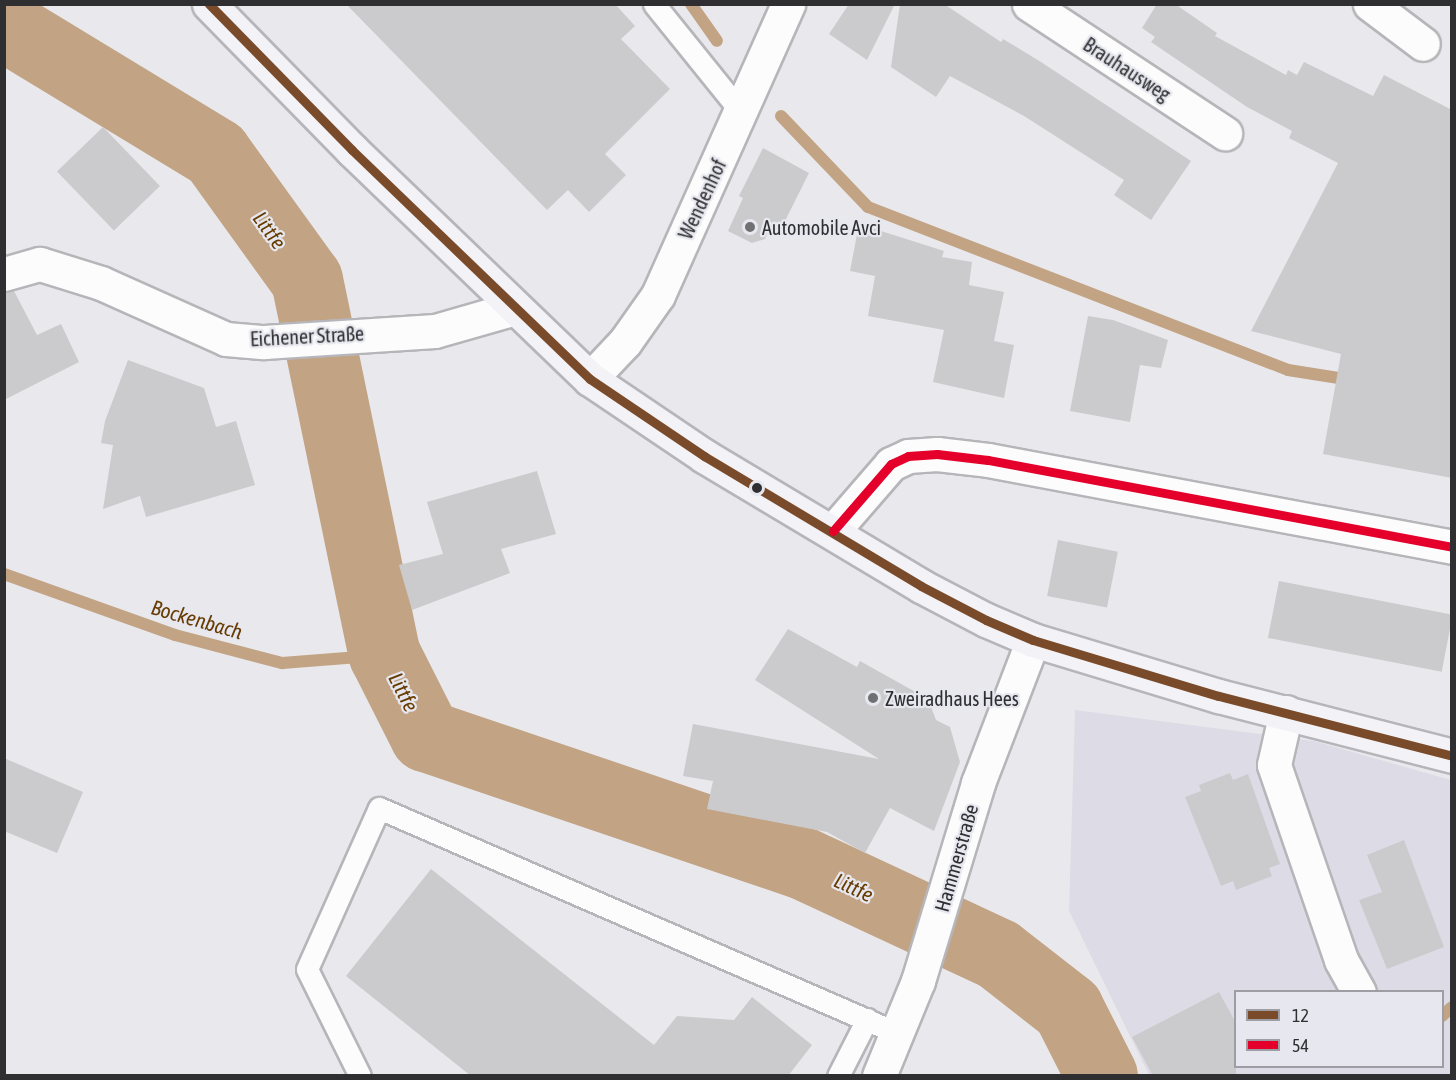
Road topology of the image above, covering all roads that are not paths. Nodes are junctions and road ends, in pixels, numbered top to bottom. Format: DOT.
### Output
graph roads {
  1 [pos="209,4"];
  2 [pos="654,4"];
  3 [pos="788,4"];
  4 [pos="1029,4"];
  5 [pos="1370,4"];
  6 [pos="1423,44"];
  7 [pos="741,112"];
  8 [pos="1225,133"];
  9 [pos="4,274"];
  10 [pos="514,308"];
  11 [pos="590,379"];
  12 [pos="833,531"];
  13 [pos="1452,547"];
  14 [pos="1034,640"];
  15 [pos="1286,712"];
  16 [pos="1452,756"];
  17 [pos="1358,990"];
  18 [pos="867,1019"];
  19 [pos="897,1033"];
  20 [pos="360,1076"];
  21 [pos="838,1076"];
  22 [pos="879,1076"];
  1 -- 10 [label="main road"];
  2 -- 7 [label="lane"];
  3 -- 7 [label="street, Wendenhof"];
  4 -- 8 [label="street, Brauhausweg"];
  5 -- 6 [label="street"];
  7 -- 11 [label="street, Wendenhof"];
  9 -- 10 [label="street, Eichener Straße"];
  10 -- 11 [label="main road"];
  11 -- 12 [label="main road"];
  12 -- 13 [label="street"];
  12 -- 14 [label="main road"];
  14 -- 15 [label="main road"];
  14 -- 19 [label="street, Hammerstraße"];
  15 -- 16 [label="main road"];
  15 -- 17 [label="street"];
  18 -- 19 [label="lane"];
  18 -- 20 [label="lane"];
  18 -- 21 [label="lane"];
  19 -- 22 [label="street, Hammerstraße"];
}
